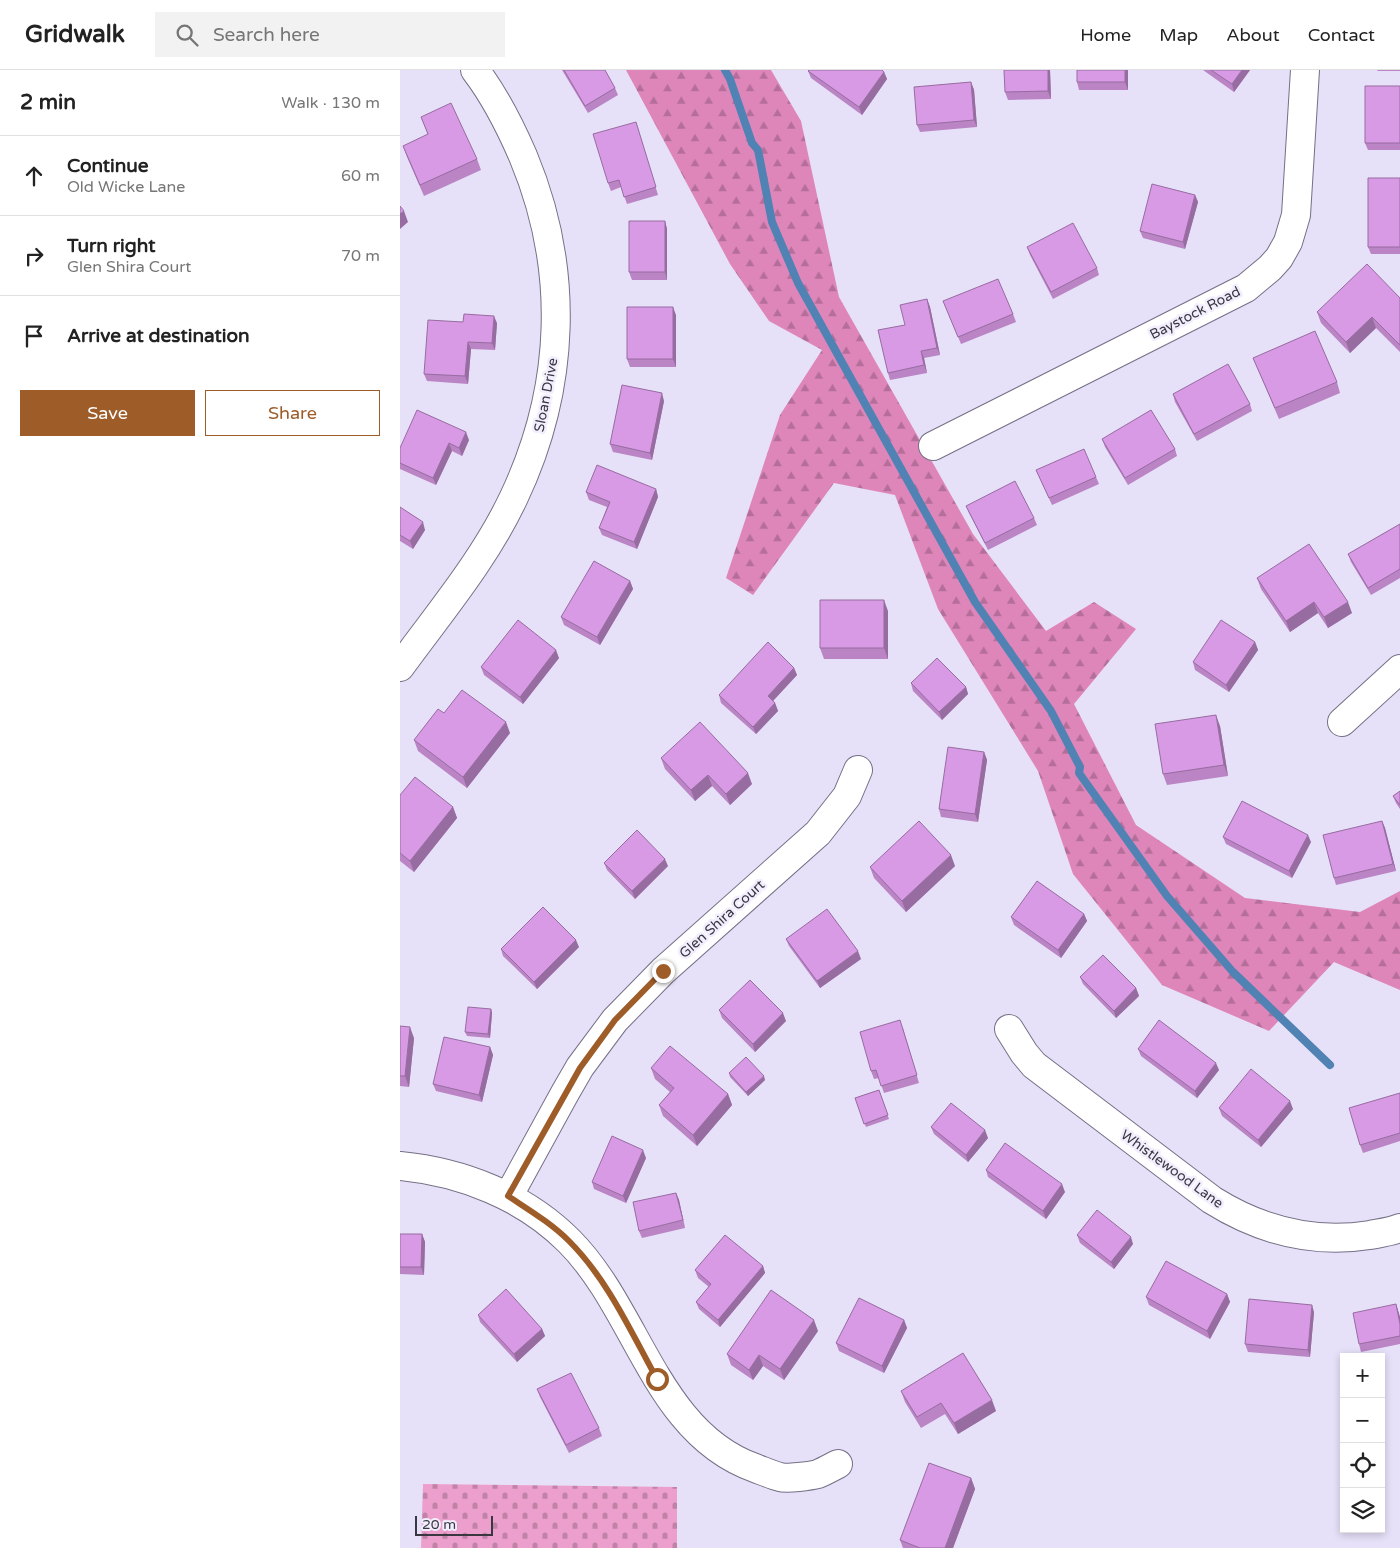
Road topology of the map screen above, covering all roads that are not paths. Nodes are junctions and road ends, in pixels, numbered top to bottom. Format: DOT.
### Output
graph roads {
  1 [pos="475,70"];
  2 [pos="1305,70"];
  3 [pos="933,446"];
  4 [pos="400,667"];
  5 [pos="1400,670"];
  6 [pos="1342,722"];
  7 [pos="858,770"];
  8 [pos="1009,1029"];
  9 [pos="400,1166"];
  10 [pos="508,1196"];
  11 [pos="1400,1228"];
  12 [pos="838,1464"];
  1 -- 4 [label="street, Sloan Drive"];
  2 -- 3 [label="street, Baystock Road"];
  5 -- 6 [label="street"];
  7 -- 10 [label="street, Glen Shira Court"];
  8 -- 11 [label="street, Whistlewood Lane"];
  9 -- 10 [label="street"];
  10 -- 12 [label="street"];
}
